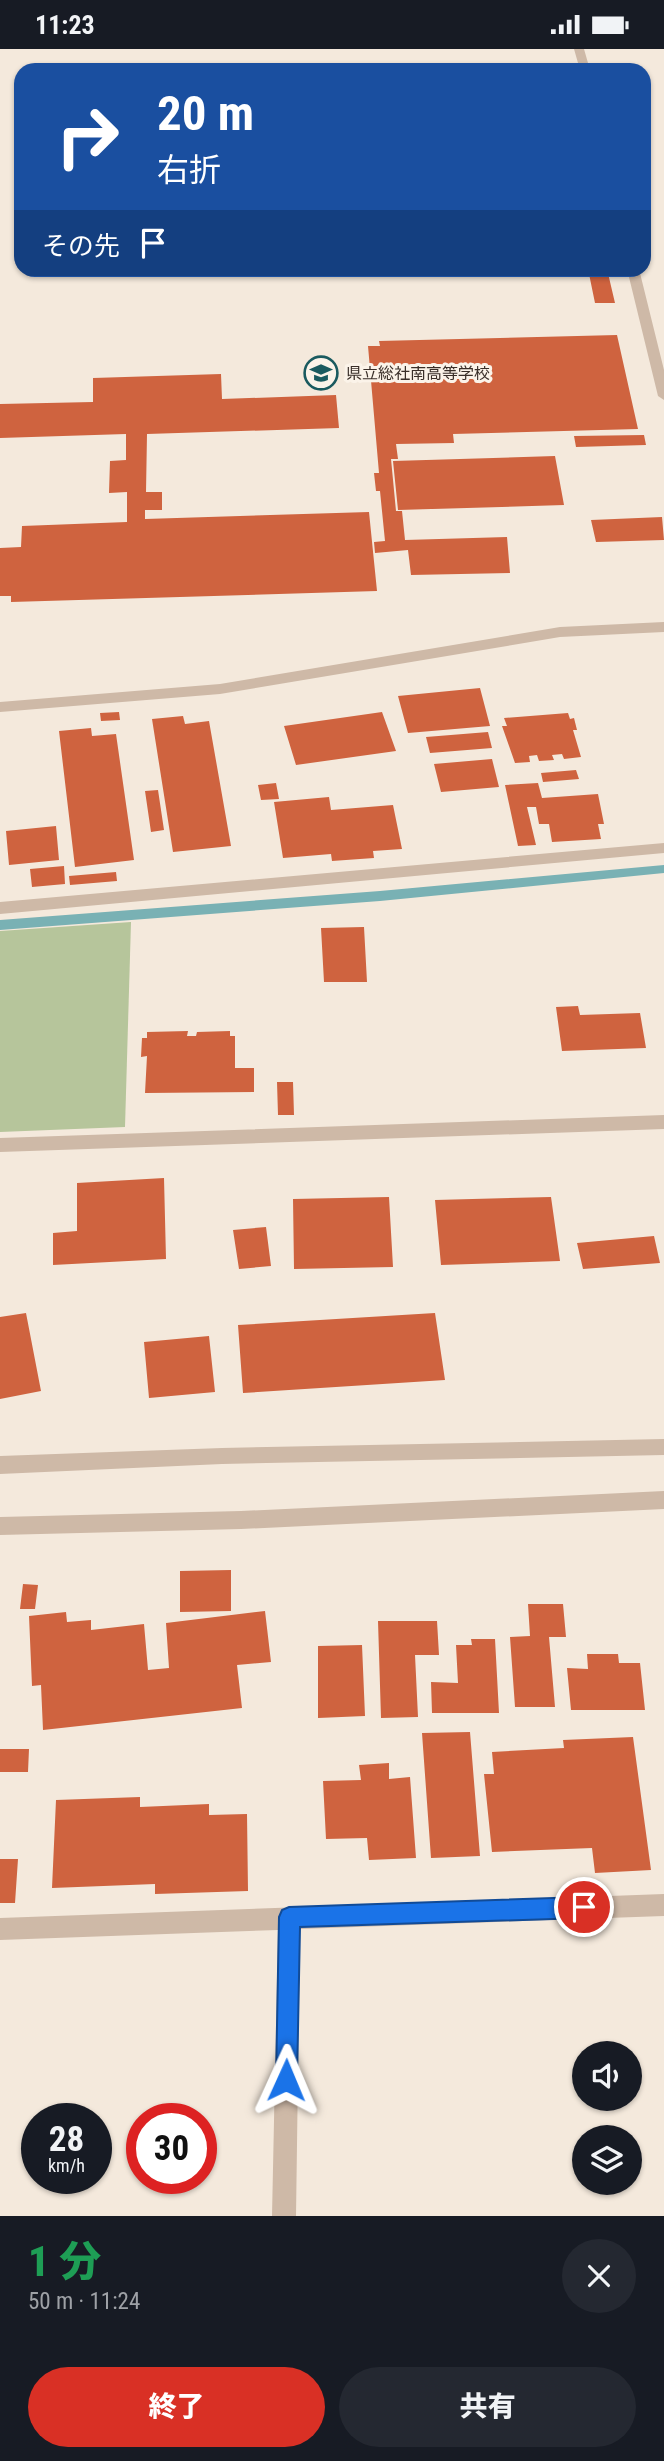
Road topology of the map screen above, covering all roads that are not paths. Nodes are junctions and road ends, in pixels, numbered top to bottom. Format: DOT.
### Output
graph roads {
  1 [pos="635,277"];
  2 [pos="664,397"];
  3 [pos="664,627"];
  4 [pos="0,707"];
  5 [pos="664,848"];
  6 [pos="0,908"];
  7 [pos="664,1122"];
  8 [pos="0,1145"];
  9 [pos="664,1447"];
  10 [pos="0,1465"];
  11 [pos="664,1500"];
  12 [pos="0,1526"];
  13 [pos="664,1905"];
  14 [pos="289,1917"];
  15 [pos="0,1929"];
  16 [pos="284,2216"];
  1 -- 2 [label="street"];
  3 -- 4 [label="street"];
  5 -- 6 [label="street"];
  7 -- 8 [label="street"];
  9 -- 10 [label="street"];
  11 -- 12 [label="street"];
  13 -- 14 [label="street"];
  14 -- 15 [label="street"];
  14 -- 16 [label="street"];
}
